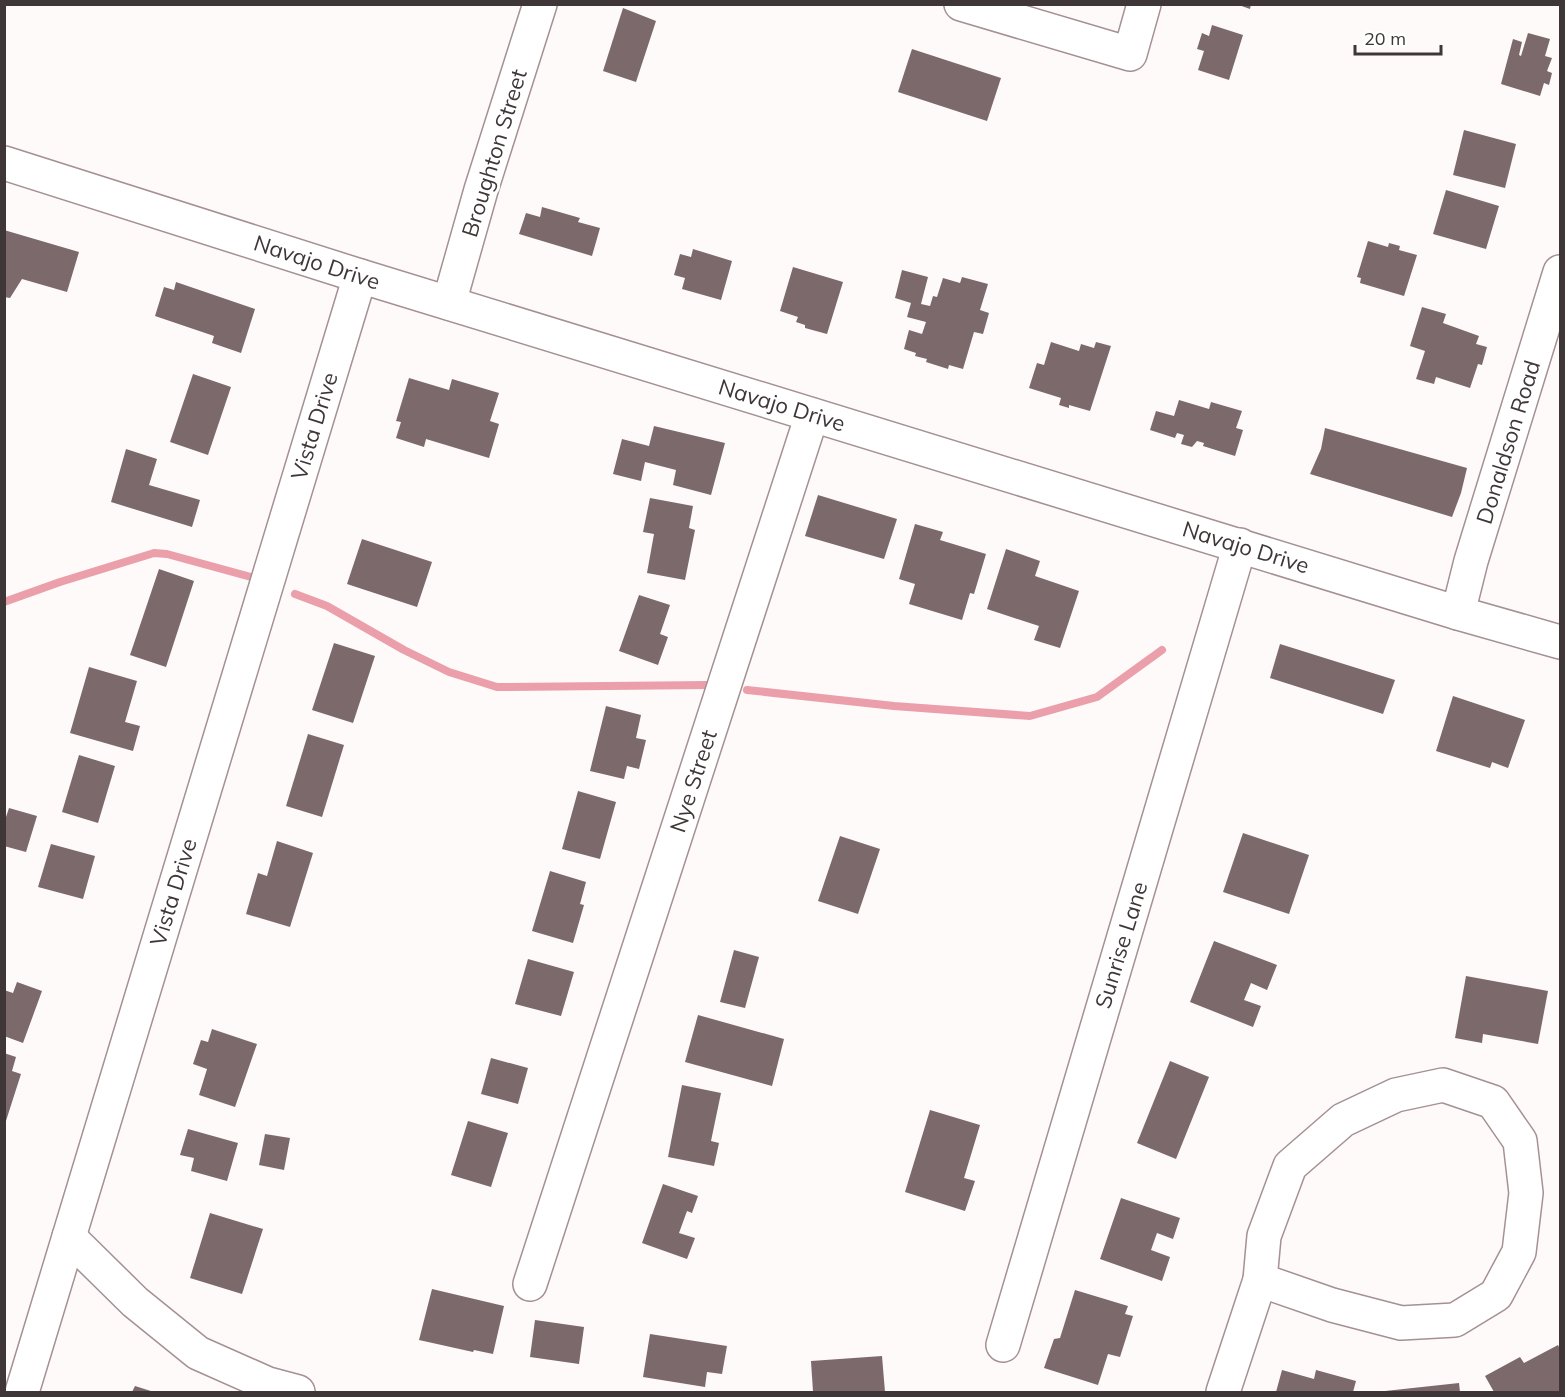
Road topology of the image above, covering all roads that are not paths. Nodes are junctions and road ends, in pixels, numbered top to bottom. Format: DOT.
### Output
graph roads {
  1 [pos="540,4"];
  2 [pos="961,4"];
  3 [pos="1144,4"];
  4 [pos="4,163"];
  5 [pos="1560,272"];
  6 [pos="360,276"];
  7 [pos="449,303"];
  8 [pos="812,415"];
  9 [pos="1240,545"];
  10 [pos="1458,613"];
  11 [pos="1560,642"];
  12 [pos="69,1237"];
  13 [pos="1260,1280"];
  14 [pos="530,1284"];
  15 [pos="1003,1345"];
  16 [pos="22,1392"];
  17 [pos="298,1392"];
  18 [pos="1223,1392"];
  1 -- 7 [label="street, Broughton Street"];
  2 -- 3 [label="street"];
  4 -- 6 [label="street, Navajo Drive"];
  5 -- 10 [label="street, Donaldson Road"];
  6 -- 7 [label="street, Navajo Drive"];
  6 -- 12 [label="street, Vista Drive"];
  7 -- 8 [label="street, Navajo Drive"];
  8 -- 9 [label="street, Navajo Drive"];
  8 -- 14 [label="street, Nye Street"];
  9 -- 10 [label="street, Navajo Drive"];
  9 -- 15 [label="street, Sunrise Lane"];
  10 -- 11 [label="street, Navajo Drive"];
  12 -- 16 [label="street, Vista Drive"];
  12 -- 17 [label="street"];
  13 -- 13 [label="street"];
  13 -- 18 [label="street"];
}
